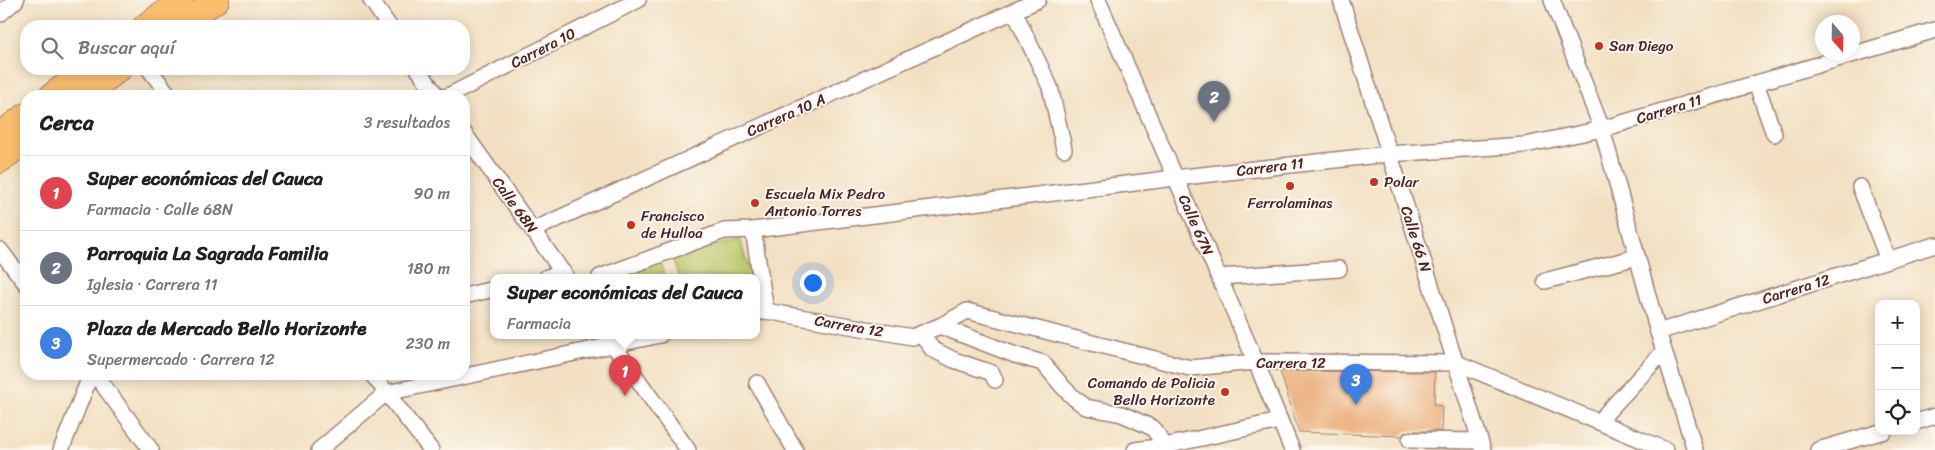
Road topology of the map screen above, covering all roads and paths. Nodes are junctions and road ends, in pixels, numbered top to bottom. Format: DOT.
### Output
graph roads {
  1 [pos="16,0"];
  2 [pos="181,0"];
  3 [pos="217,0"];
  4 [pos="371,0"];
  5 [pos="638,0"];
  6 [pos="1038,0"];
  7 [pos="1098,0"];
  8 [pos="1341,0"];
  9 [pos="1552,0"];
  10 [pos="1014,11"];
  11 [pos="0,14"];
  12 [pos="153,20"];
  13 [pos="188,20"];
  14 [pos="385,20"];
  15 [pos="1935,30"];
  16 [pos="79,75"];
  17 [pos="112,75"];
  18 [pos="154,75"];
  19 [pos="422,75"];
  20 [pos="1756,83"];
  21 [pos="59,90"];
  22 [pos="92,90"];
  23 [pos="165,90"];
  24 [pos="433,90"];
  25 [pos="460,90"];
  26 [pos="20,119"];
  27 [pos="1602,129"];
  28 [pos="0,134"];
  29 [pos="1774,134"];
  30 [pos="470,142"];
  31 [pos="20,146"];
  32 [pos="1064,150"];
  33 [pos="1388,154"];
  34 [pos="0,161"];
  35 [pos="1175,178"];
  36 [pos="1860,187"];
  37 [pos="533,230"];
  38 [pos="753,230"];
  39 [pos="1935,245"];
  40 [pos="0,250"];
  41 [pos="1637,257"];
  42 [pos="1888,260"];
  43 [pos="1339,269"];
  44 [pos="564,274"];
  45 [pos="608,274"];
  46 [pos="757,274"];
  47 [pos="20,276"];
  48 [pos="1219,277"];
  49 [pos="1545,281"];
  50 [pos="490,290"];
  51 [pos="470,295"];
  52 [pos="761,312"];
  53 [pos="940,326"];
  54 [pos="1658,332"];
  55 [pos="922,334"];
  56 [pos="610,340"];
  57 [pos="1664,352"];
  58 [pos="1256,362"];
  59 [pos="1456,363"];
  60 [pos="470,373"];
  61 [pos="88,380"];
  62 [pos="99,380"];
  63 [pos="376,380"];
  64 [pos="441,380"];
  65 [pos="996,380"];
  66 [pos="757,383"];
  67 [pos="386,393"];
  68 [pos="1935,416"];
  69 [pos="1279,421"];
  70 [pos="1599,421"];
  71 [pos="1920,421"];
  72 [pos="1875,434"];
  73 [pos="1410,440"];
  74 [pos="1165,446"];
  75 [pos="1482,446"];
  76 [pos="61,450"];
  77 [pos="151,450"];
  78 [pos="320,450"];
  79 [pos="431,450"];
  80 [pos="688,450"];
  81 [pos="795,450"];
  82 [pos="1135,450"];
  83 [pos="1292,450"];
  84 [pos="1666,450"];
  85 [pos="1695,450"];
  86 [pos="1818,450"];
  1 -- 11 [label="street"];
  2 -- 12 [label="main road"];
  3 -- 13 [label="main road"];
  4 -- 14 [label="street"];
  5 -- 25 [label="street, Carrera 10"];
  6 -- 10 [label="street, Carrera 10 A"];
  7 -- 35 [label="street, Calle 67N"];
  8 -- 33 [label="street, Calle 66 N"];
  9 -- 27 [label="street"];
  10 -- 32 [label="street"];
  10 -- 37 [label="street, Carrera 10 A"];
  15 -- 20 [label="street, Carrera 11"];
  16 -- 21 [label="main road"];
  17 -- 22 [label="main road"];
  18 -- 23 [label="street"];
  19 -- 24 [label="street"];
  20 -- 27 [label="street, Carrera 11"];
  20 -- 29 [label="street"];
  26 -- 28 [label="main road"];
  27 -- 33 [label="street, Carrera 11"];
  27 -- 41 [label="street"];
  30 -- 37 [label="street, Calle 68N"];
  31 -- 34 [label="main road"];
  33 -- 35 [label="street, Carrera 11"];
  33 -- 59 [label="street, Calle 66 N"];
  35 -- 38 [label="street, Carrera 11"];
  35 -- 48 [label="street, Calle 67N"];
  36 -- 42 [label="street"];
  37 -- 44 [label="street, Calle 68N"];
  38 -- 45 [label="street, Carrera 11"];
  38 -- 46 [label="street"];
  39 -- 42 [label="street, Carrera 12"];
  40 -- 47 [label="street"];
  41 -- 49 [label="street"];
  41 -- 54 [label="street"];
  42 -- 54 [label="street, Carrera 12"];
  43 -- 48 [label="street"];
  48 -- 58 [label="street, Calle 67N"];
  50 -- 51 [label="street"];
  52 -- 55 [label="street, Carrera 12"];
  53 -- 55 [label="street, Carrera 12"];
  53 -- 58 [label="street, Carrera 12"];
  53 -- 74 [label="street"];
  54 -- 57 [label="street"];
  55 -- 65 [label="street"];
  56 -- 60 [label="street"];
  56 -- 80 [label="street"];
  57 -- 70 [label="street"];
  57 -- 85 [label="street"];
  58 -- 59 [label="street, Carrera 12"];
  58 -- 69 [label="street, Calle 67N"];
  59 -- 70 [label="street, Carrera 12"];
  59 -- 75 [label="street, Calle 66 N"];
  61 -- 76 [label="street"];
  62 -- 77 [label="street"];
  63 -- 67 [label="street"];
  64 -- 67 [label="street"];
  66 -- 81 [label="street"];
  67 -- 78 [label="street"];
  67 -- 79 [label="street"];
  68 -- 71 [label="street"];
  69 -- 74 [label="street"];
  69 -- 83 [label="street, Calle 67N"];
  70 -- 84 [label="street, Carrera 12"];
  72 -- 86 [label="street"];
  73 -- 75 [label="street"];
  74 -- 82 [label="street"];
}
